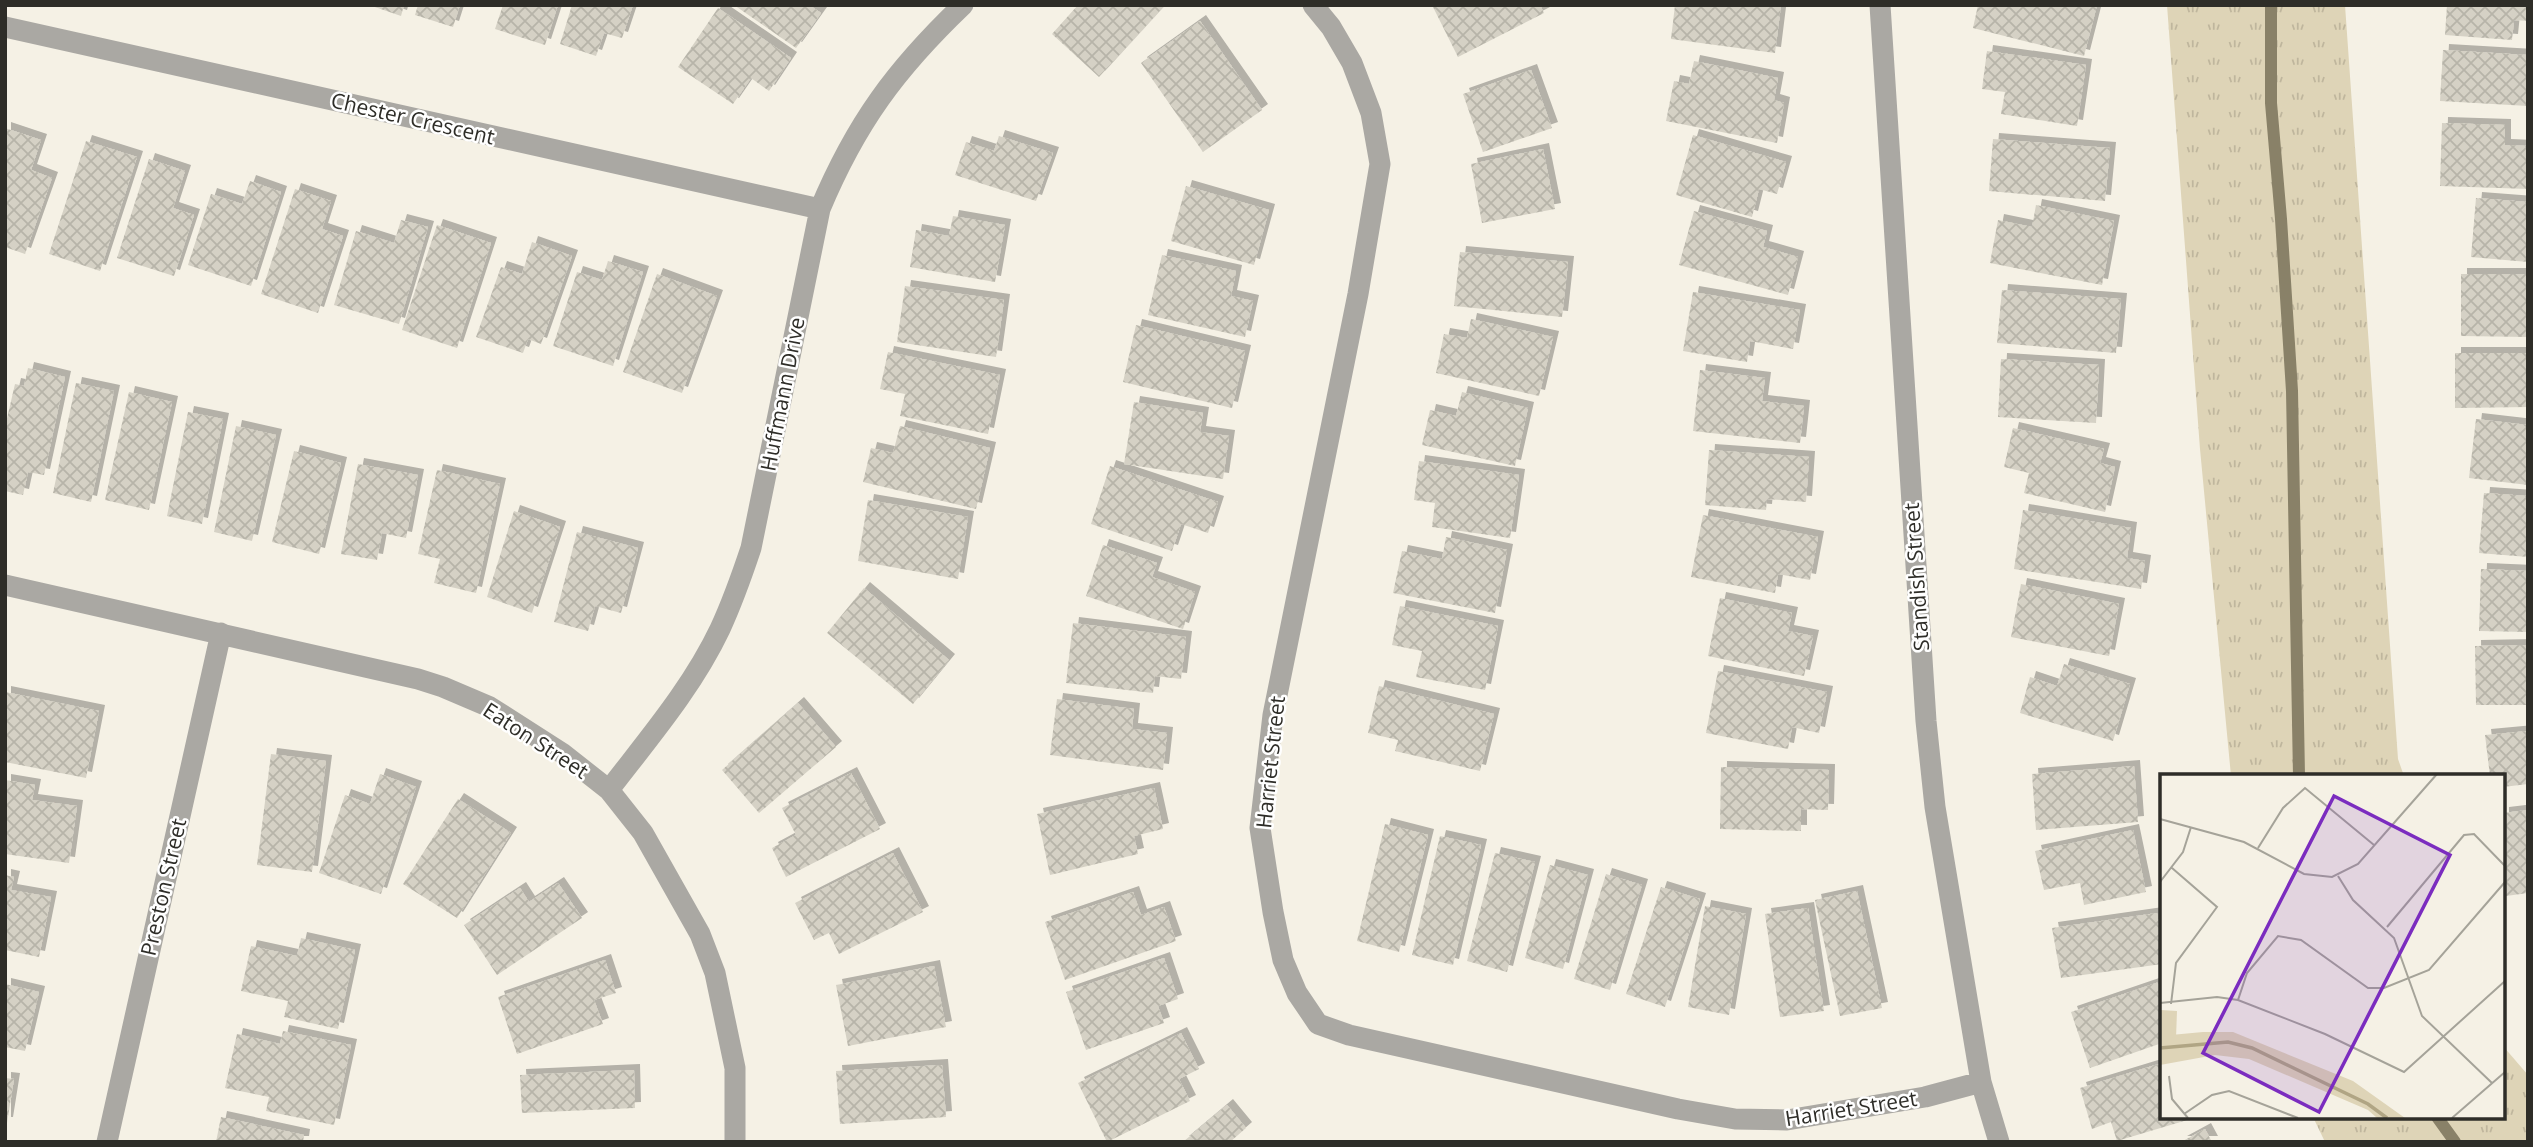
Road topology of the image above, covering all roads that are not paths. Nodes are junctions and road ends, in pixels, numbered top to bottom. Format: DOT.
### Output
graph roads {
  1 [pos="963,5"];
  2 [pos="1313,5"];
  3 [pos="1880,5"];
  4 [pos="5,27"];
  5 [pos="820,209"];
  6 [pos="5,585"];
  7 [pos="220,633"];
  8 [pos="609,790"];
  9 [pos="1981,1082"];
  10 [pos="107,1142"];
  11 [pos="736,1142"];
  12 [pos="1999,1142"];
  1 -- 5 [label="street, Huffmann Drive"];
  2 -- 9 [label="street, Harriet Street"];
  3 -- 9 [label="street, Standish Street"];
  4 -- 5 [label="street, Chester Crescent"];
  5 -- 8 [label="street, Huffmann Drive"];
  6 -- 7 [label="street, Eaton Street"];
  7 -- 8 [label="street, Eaton Street"];
  7 -- 10 [label="street, Preston Street"];
  8 -- 11 [label="street, Eaton Street"];
  9 -- 12 [label="street, Standish Street"];
}
